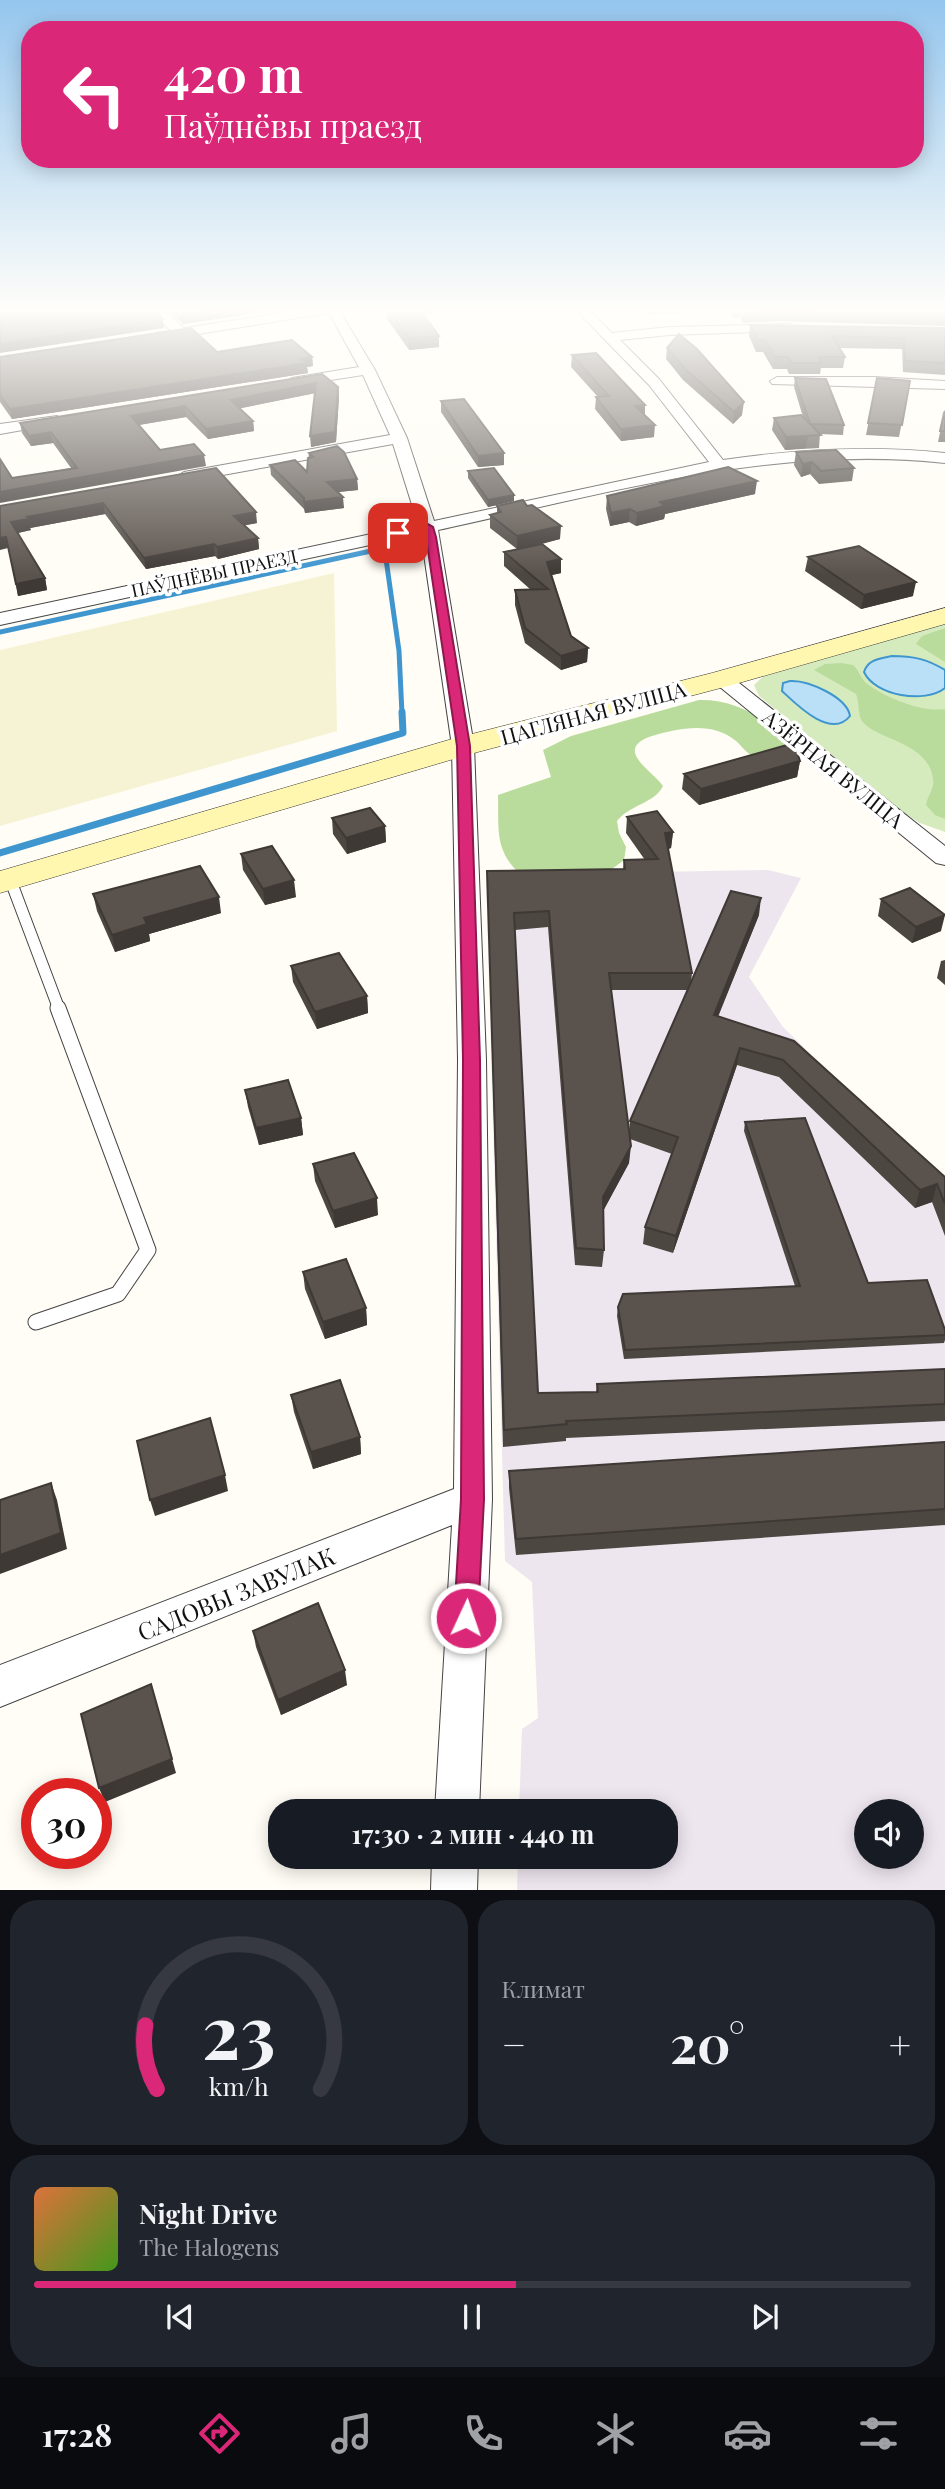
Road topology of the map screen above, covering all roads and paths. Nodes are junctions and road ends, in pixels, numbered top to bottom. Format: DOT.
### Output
graph roads {
  1 [pos="381,398"];
  2 [pos="667,398"];
  3 [pos="68,418"];
  4 [pos="0,429"];
  5 [pos="399,438"];
  6 [pos="945,458"];
  7 [pos="719,465"];
  8 [pos="162,482"];
  9 [pos="428,527"];
  10 [pos="945,616"];
  11 [pos="0,619"];
  12 [pos="722,679"];
  13 [pos="463,746"];
  14 [pos="945,858"];
  15 [pos="5,881"];
  16 [pos="36,1322"];
  17 [pos="473,1499"];
  18 [pos="0,1686"];
  19 [pos="458,1799"];
  20 [pos="455,1869"];
  21 [pos="454,1890"];
  1 -- 5 [label="street"];
  2 -- 7 [label="street"];
  3 -- 4 [label="street"];
  5 -- 8 [label="street"];
  5 -- 9 [label="street"];
  6 -- 7 [label="street, ПАЎДНЁВЫ ПРАЕЗД"];
  7 -- 9 [label="street, ПАЎДНЁВЫ ПРАЕЗД"];
  9 -- 11 [label="street, ПАЎДНЁВЫ ПРАЕЗД"];
  9 -- 13 [label="street"];
  10 -- 12 [label="street, ЦАГЛЯНАЯ ВУЛІЦА"];
  12 -- 13 [label="street, ЦАГЛЯНАЯ ВУЛІЦА"];
  12 -- 14 [label="street, АЗЁРНАЯ ВУЛІЦА"];
  13 -- 15 [label="street, ЦАГЛЯНАЯ ВУЛІЦА"];
  13 -- 17 [label="street"];
  15 -- 16 [label="lane"];
  17 -- 18 [label="street, САДОВЫ ЗАВУЛАК"];
  17 -- 19 [label="street"];
  20 -- 21 [label="street"];
}
